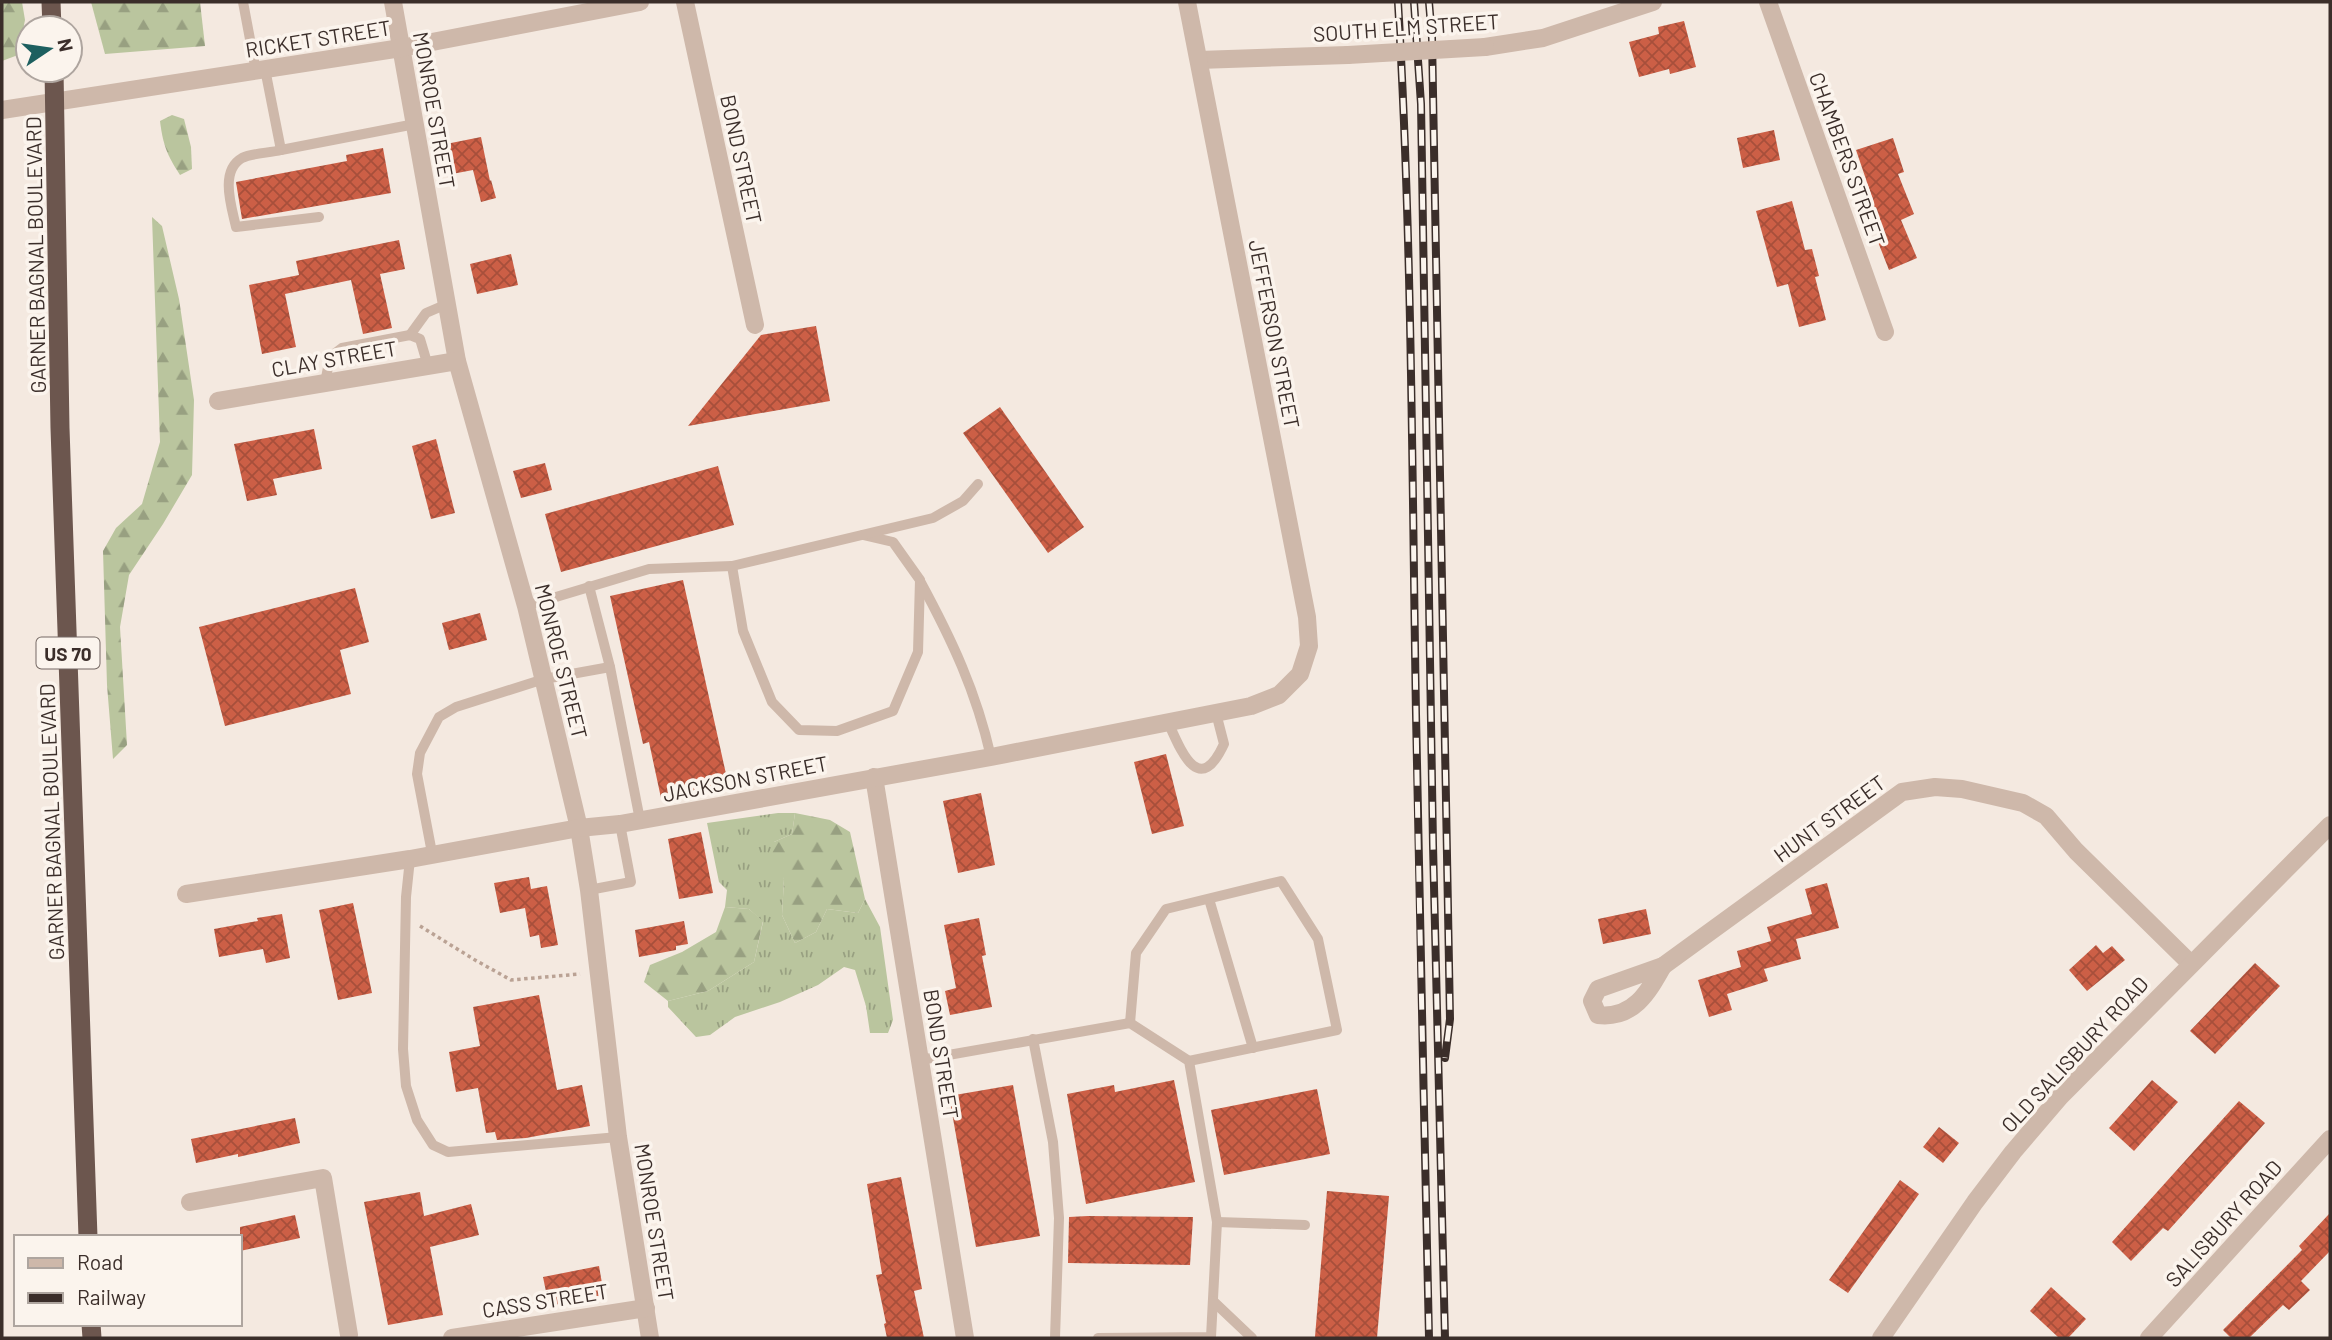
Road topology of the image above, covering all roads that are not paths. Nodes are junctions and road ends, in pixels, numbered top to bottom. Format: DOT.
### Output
graph roads {
  1 [pos="243,2"];
  2 [pos="393,2"];
  3 [pos="640,2"];
  4 [pos="685,2"];
  5 [pos="1187,2"];
  6 [pos="1653,2"];
  7 [pos="1768,2"];
  8 [pos="401,48"];
  9 [pos="1199,60"];
  10 [pos="260,70"];
  11 [pos="55,84"];
  12 [pos="56,102"];
  13 [pos="2,110"];
  14 [pos="415,124"];
  15 [pos="281,150"];
  16 [pos="319,217"];
  17 [pos="447,304"];
  18 [pos="755,325"];
  19 [pos="1885,332"];
  20 [pos="410,335"];
  21 [pos="457,361"];
  22 [pos="428,366"];
  23 [pos="325,383"];
  24 [pos="218,401"];
  25 [pos="978,484"];
  26 [pos="863,535"];
  27 [pos="732,566"];
  28 [pos="920,580"];
  29 [pos="589,586"];
  30 [pos="526,606"];
  31 [pos="610,667"];
  32 [pos="1300,674"];
  33 [pos="544,679"];
  34 [pos="1216,713"];
  35 [pos="1168,722"];
  36 [pos="991,757"];
  37 [pos="874,777"];
  38 [pos="640,820"];
  39 [pos="620,824"];
  40 [pos="2330,825"];
  41 [pos="579,828"];
  42 [pos="432,853"];
  43 [pos="410,859"];
  44 [pos="589,891"];
  45 [pos="186,894"];
  46 [pos="1209,899"];
  47 [pos="2191,964"];
  48 [pos="1663,966"];
  49 [pos="1130,1023"];
  50 [pos="1034,1039"];
  51 [pos="1253,1048"];
  52 [pos="920,1060"];
  53 [pos="1189,1061"];
  54 [pos="618,1137"];
  55 [pos="2330,1139"];
  56 [pos="190,1202"];
  57 [pos="1217,1222"];
  58 [pos="1305,1226"];
  59 [pos="88,1235"];
  60 [pos="1213,1301"];
  61 [pos="646,1308"];
  62 [pos="345,1337"];
  63 [pos="452,1338"];
  64 [pos="650,1338"];
  65 [pos="965,1338"];
  66 [pos="1055,1338"];
  67 [pos="1098,1338"];
  68 [pos="1211,1338"];
  69 [pos="1252,1338"];
  70 [pos="1881,1338"];
  71 [pos="2149,1338"];
  1 -- 10 [label="lane"];
  2 -- 8 [label="street, MONROE STREET"];
  3 -- 8 [label="street, RICKET STREET"];
  4 -- 18 [label="street, BOND STREET"];
  5 -- 9 [label="street, JEFFERSON STREET"];
  6 -- 9 [label="street, SOUTH ELM STREET, bridge"];
  7 -- 19 [label="street, CHAMBERS STREET"];
  8 -- 10 [label="street, RICKET STREET"];
  8 -- 14 [label="street, MONROE STREET"];
  9 -- 32 [label="street, JEFFERSON STREET"];
  10 -- 12 [label="street, RICKET STREET"];
  10 -- 15 [label="lane"];
  11 -- 12 [label="highway, GARNER BAGNAL BOULEVARD / US 70"];
  12 -- 13 [label="street, RICKET STREET"];
  12 -- 59 [label="highway, GARNER BAGNAL BOULEVARD / US 70"];
  14 -- 15 [label="lane"];
  14 -- 17 [label="street, MONROE STREET"];
  15 -- 16 [label="lane"];
  17 -- 20 [label="lane"];
  17 -- 21 [label="street, MONROE STREET"];
  20 -- 22 [label="lane"];
  20 -- 23 [label="lane"];
  21 -- 22 [label="street, CLAY STREET"];
  21 -- 30 [label="street, MONROE STREET"];
  22 -- 23 [label="street, CLAY STREET"];
  23 -- 24 [label="street, CLAY STREET"];
  25 -- 26 [label="lane"];
  26 -- 27 [label="lane"];
  26 -- 28 [label="lane"];
  27 -- 28 [label="lane"];
  27 -- 29 [label="lane"];
  28 -- 36 [label="lane"];
  29 -- 30 [label="lane"];
  29 -- 31 [label="lane"];
  30 -- 33 [label="street, MONROE STREET"];
  31 -- 33 [label="lane"];
  31 -- 38 [label="lane"];
  32 -- 34 [label="street, JACKSON STREET"];
  33 -- 41 [label="street, MONROE STREET"];
  33 -- 42 [label="lane"];
  34 -- 35 [label="street, JACKSON STREET"];
  34 -- 35 [label="lane"];
  35 -- 36 [label="street, JACKSON STREET"];
  36 -- 37 [label="street, JACKSON STREET"];
  37 -- 38 [label="street, JACKSON STREET"];
  37 -- 52 [label="street, BOND STREET"];
  38 -- 39 [label="street, JACKSON STREET"];
  39 -- 41 [label="street, JACKSON STREET"];
  39 -- 44 [label="lane"];
  40 -- 47 [label="street, OLD SALISBURY ROAD"];
  41 -- 42 [label="street, JACKSON STREET"];
  41 -- 44 [label="street, MONROE STREET"];
  42 -- 43 [label="street, JACKSON STREET"];
  43 -- 45 [label="street, JACKSON STREET"];
  43 -- 54 [label="lane"];
  44 -- 54 [label="street, MONROE STREET"];
  46 -- 49 [label="lane"];
  46 -- 51 [label="lane"];
  46 -- 51 [label="lane"];
  47 -- 48 [label="street, HUNT STREET"];
  47 -- 70 [label="street, OLD SALISBURY ROAD"];
  49 -- 50 [label="lane"];
  49 -- 53 [label="lane"];
  50 -- 52 [label="lane"];
  50 -- 66 [label="lane"];
  51 -- 53 [label="lane"];
  52 -- 65 [label="street, BOND STREET"];
  53 -- 57 [label="lane"];
  54 -- 61 [label="street, MONROE STREET"];
  55 -- 71 [label="street, SALISBURY ROAD"];
  56 -- 62 [label="street"];
  57 -- 58 [label="lane"];
  57 -- 60 [label="lane"];
  60 -- 68 [label="lane"];
  60 -- 69 [label="lane"];
  61 -- 63 [label="street, CASS STREET"];
  61 -- 64 [label="street, MONROE STREET"];
  67 -- 68 [label="lane"];
}
